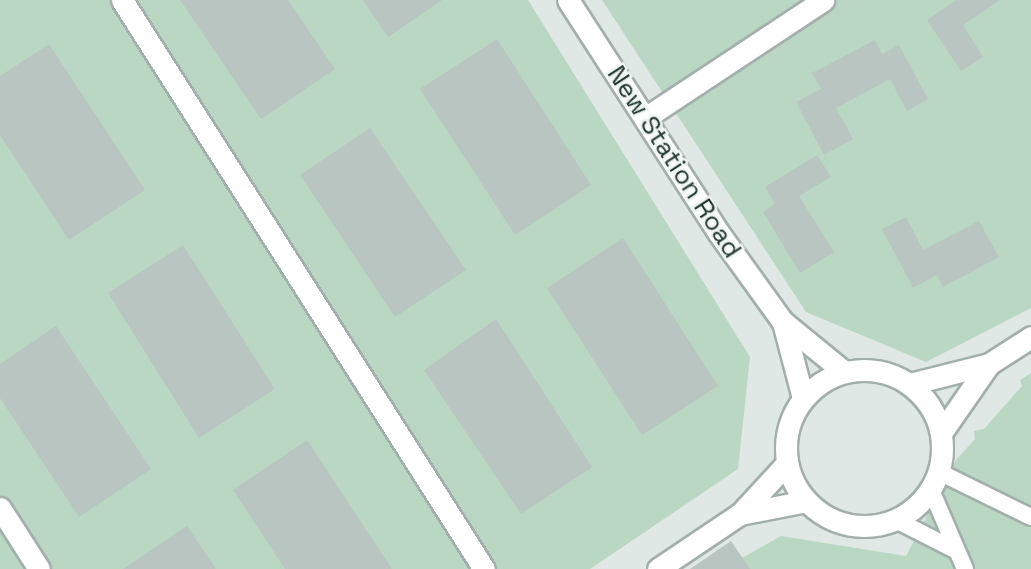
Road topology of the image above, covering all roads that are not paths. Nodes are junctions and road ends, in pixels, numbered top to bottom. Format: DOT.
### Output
graph roads {
  1 [pos="122,0"];
  2 [pos="568,0"];
  3 [pos="823,0"];
  4 [pos="645,118"];
  5 [pos="783,322"];
  6 [pos="1031,337"];
  7 [pos="989,364"];
  8 [pos="843,372"];
  9 [pos="910,384"];
  10 [pos="803,398"];
  11 [pos="941,433"];
  12 [pos="787,463"];
  13 [pos="935,481"];
  14 [pos="806,501"];
  15 [pos="0,508"];
  16 [pos="740,514"];
  17 [pos="1031,517"];
  18 [pos="896,520"];
  19 [pos="955,550"];
  20 [pos="39,569"];
  21 [pos="484,569"];
  22 [pos="657,569"];
  23 [pos="965,569"];
  1 -- 21 [label="street"];
  2 -- 4 [label="street, New Station Road"];
  3 -- 4 [label="street"];
  4 -- 5 [label="street, New Station Road"];
  5 -- 8 [label="street, New Station Road"];
  5 -- 10 [label="street, New Station Road"];
  6 -- 7 [label="street"];
  7 -- 9 [label="street"];
  7 -- 11 [label="street"];
  8 -- 9 [label="street"];
  8 -- 10 [label="street"];
  9 -- 11 [label="street"];
  10 -- 12 [label="street"];
  11 -- 13 [label="street"];
  12 -- 14 [label="street"];
  12 -- 16 [label="street"];
  13 -- 17 [label="lane"];
  13 -- 18 [label="street"];
  13 -- 19 [label="lane"];
  14 -- 16 [label="street"];
  14 -- 18 [label="street"];
  15 -- 20 [label="street"];
  16 -- 22 [label="street"];
  18 -- 19 [label="lane"];
  19 -- 23 [label="lane"];
}
